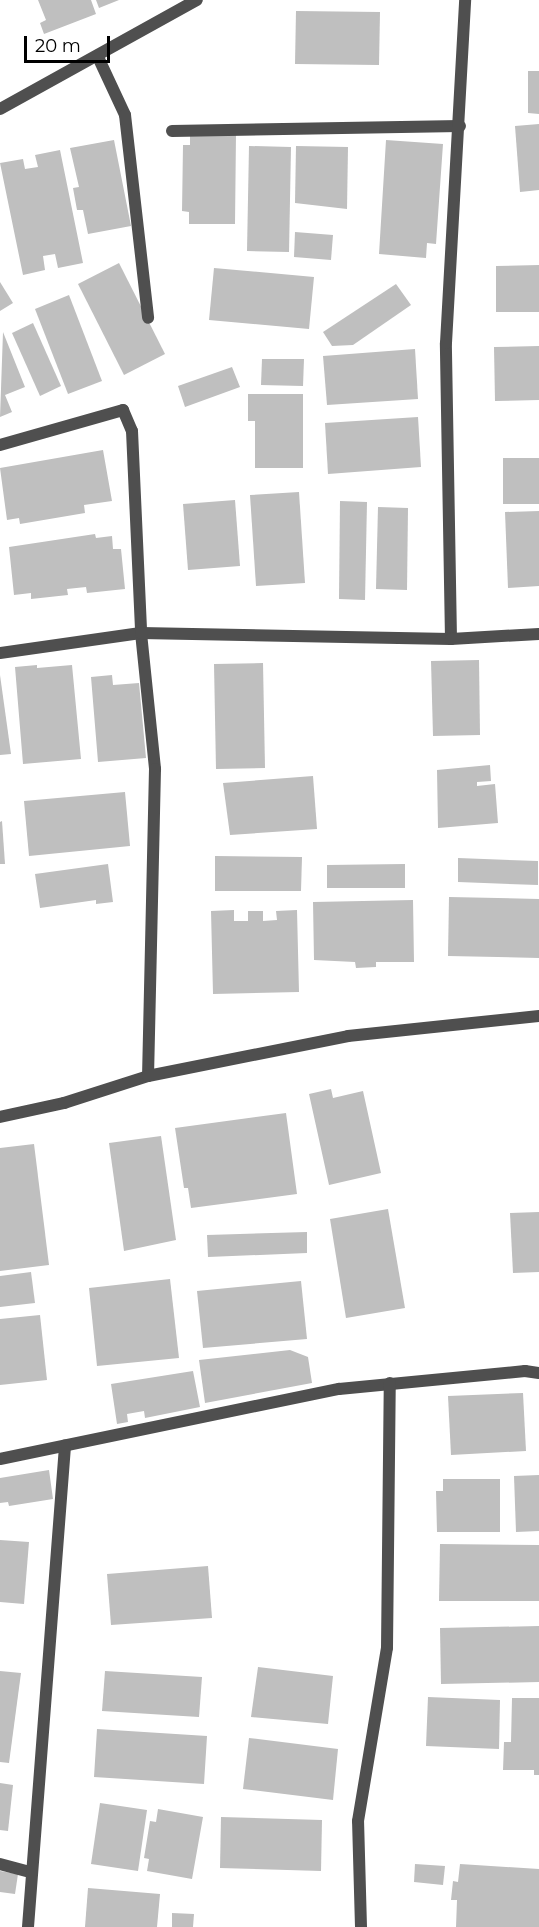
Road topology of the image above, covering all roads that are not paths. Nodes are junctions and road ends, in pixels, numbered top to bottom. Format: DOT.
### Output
graph roads {
  1 [pos="197,0"];
  2 [pos="465,0"];
  3 [pos="99,57"];
  4 [pos="0,108"];
  5 [pos="460,126"];
  6 [pos="172,131"];
  7 [pos="148,318"];
  8 [pos="0,446"];
  9 [pos="141,633"];
  10 [pos="539,634"];
  11 [pos="450,639"];
  12 [pos="0,652"];
  13 [pos="539,1016"];
  14 [pos="148,1076"];
  15 [pos="0,1117"];
  16 [pos="539,1373"];
  17 [pos="390,1383"];
  18 [pos="65,1446"];
  19 [pos="0,1459"];
  20 [pos="0,1864"];
  21 [pos="29,1872"];
  22 [pos="28,1927"];
  23 [pos="361,1927"];
  1 -- 3 [label="street"];
  2 -- 5 [label="street"];
  3 -- 4 [label="street"];
  3 -- 7 [label="street"];
  5 -- 6 [label="street"];
  5 -- 11 [label="street"];
  8 -- 9 [label="street"];
  9 -- 11 [label="street"];
  9 -- 12 [label="street"];
  9 -- 14 [label="street"];
  10 -- 11 [label="street"];
  13 -- 14 [label="street"];
  14 -- 15 [label="street"];
  16 -- 17 [label="street"];
  17 -- 18 [label="street"];
  17 -- 23 [label="street"];
  18 -- 19 [label="street"];
  18 -- 21 [label="street"];
  20 -- 21 [label="street"];
  21 -- 22 [label="street"];
}
